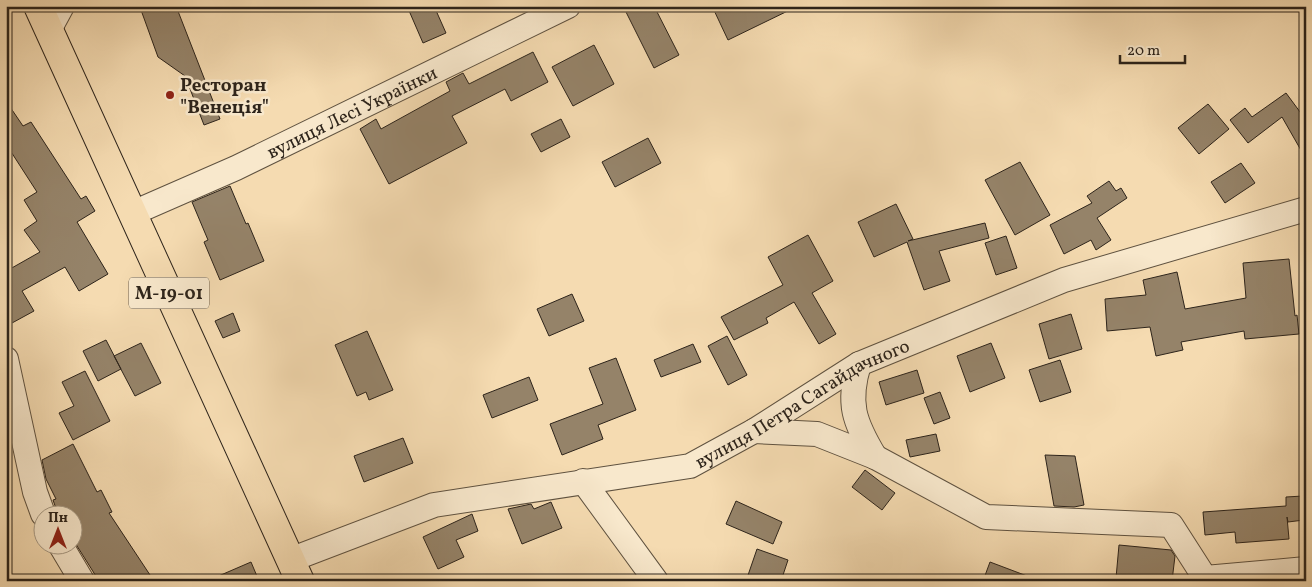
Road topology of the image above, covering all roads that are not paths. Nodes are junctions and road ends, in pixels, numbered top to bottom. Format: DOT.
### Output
graph roads {
  1 [pos="62,6"];
  2 [pos="568,6"];
  3 [pos="44,18"];
  4 [pos="1306,208"];
  5 [pos="133,213"];
  6 [pos="6,359"];
  7 [pos="859,364"];
  8 [pos="754,431"];
  9 [pos="875,457"];
  10 [pos="583,481"];
  11 [pos="39,504"];
  12 [pos="66,554"];
  13 [pos="1306,568"];
  14 [pos="295,570"];
  15 [pos="82,581"];
  16 [pos="656,581"];
  1 -- 3 [label="street"];
  2 -- 5 [label="street, вулиця Лесі Українки"];
  3 -- 5 [label="main road, М-19-01"];
  4 -- 7 [label="street, вулиця Петра Сагайдачного"];
  5 -- 14 [label="main road, М-19-01"];
  6 -- 11 [label="street"];
  7 -- 8 [label="street, вулиця Петра Сагайдачного"];
  7 -- 9 [label="street"];
  8 -- 9 [label="street"];
  8 -- 10 [label="street, вулиця Петра Сагайдачного"];
  9 -- 13 [label="street"];
  10 -- 14 [label="street, вулиця Петра Сагайдачного"];
  10 -- 16 [label="street"];
  12 -- 15 [label="street"];
}
